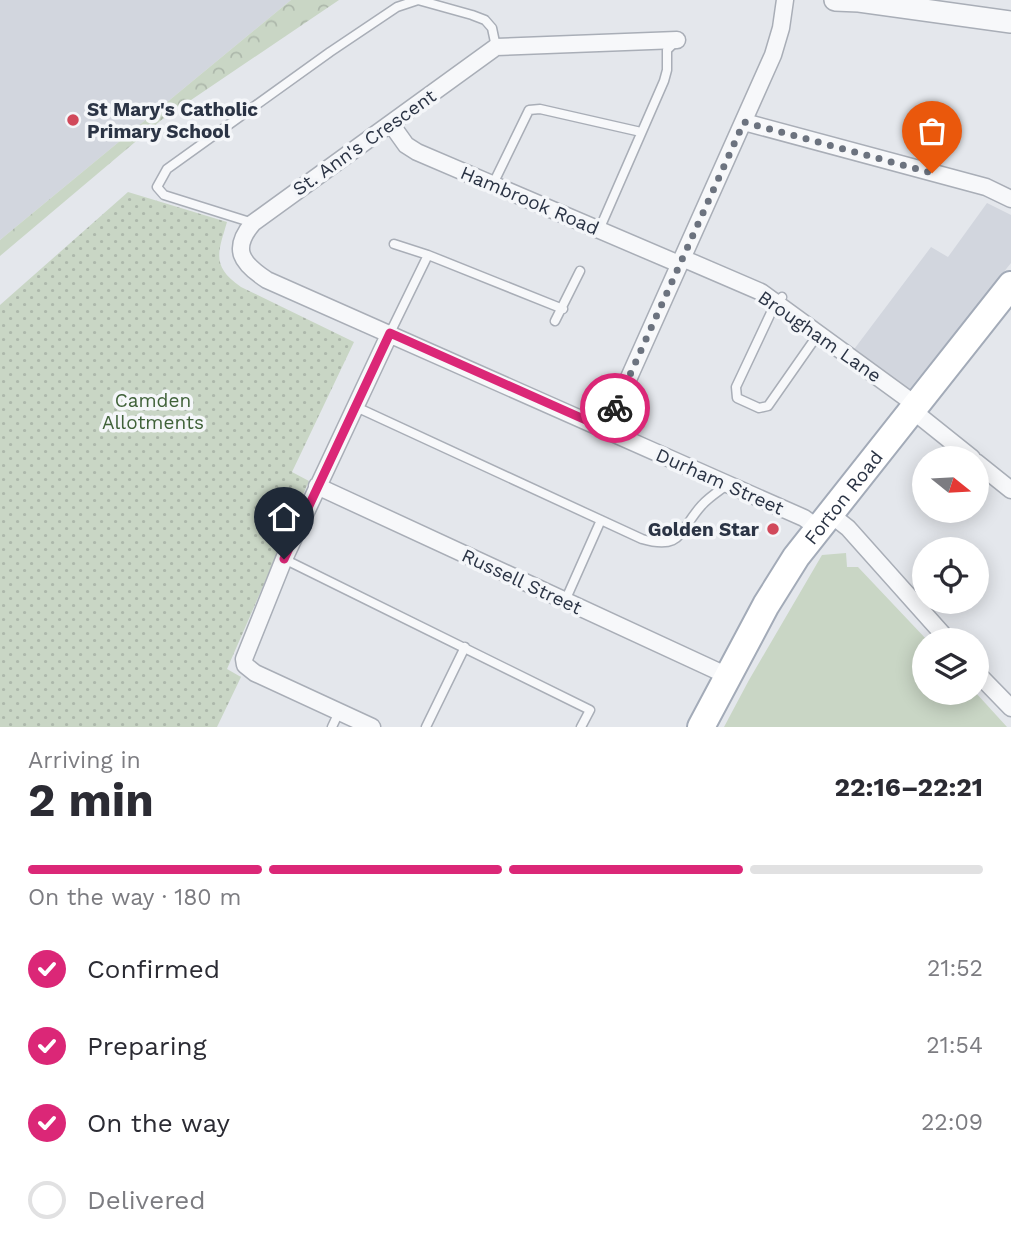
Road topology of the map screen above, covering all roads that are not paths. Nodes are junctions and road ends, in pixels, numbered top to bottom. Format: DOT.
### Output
graph roads {
  1 [pos="785,0"];
  2 [pos="835,0"];
  3 [pos="859,1"];
  4 [pos="950,6"];
  5 [pos="1011,22"];
  6 [pos="677,40"];
  7 [pos="496,47"];
  8 [pos="744,122"];
  9 [pos="391,124"];
  10 [pos="641,132"];
  11 [pos="493,184"];
  12 [pos="1011,199"];
  13 [pos="253,223"];
  14 [pos="599,230"];
  15 [pos="394,244"];
  16 [pos="428,255"];
  17 [pos="681,261"];
  18 [pos="580,271"];
  19 [pos="1011,285"];
  20 [pos="779,299"];
  21 [pos="563,309"];
  22 [pos="555,321"];
  23 [pos="390,333"];
  24 [pos="825,334"];
  25 [pos="354,407"];
  26 [pos="914,407"];
  27 [pos="606,429"];
  28 [pos="958,446"];
  29 [pos="989,472"];
  30 [pos="728,484"];
  31 [pos="317,486"];
  32 [pos="1011,490"];
  33 [pos="601,520"];
  34 [pos="824,521"];
  35 [pos="284,559"];
  36 [pos="565,601"];
  37 [pos="937,628"];
  38 [pos="465,647"];
  39 [pos="728,676"];
  40 [pos="989,685"];
  41 [pos="1011,708"];
  42 [pos="336,719"];
  43 [pos="372,727"];
  44 [pos="426,727"];
  45 [pos="582,727"];
  46 [pos="701,727"];
  1 -- 8 [label="street"];
  2 -- 3 [label="street"];
  3 -- 4 [label="street"];
  4 -- 5 [label="street"];
  6 -- 7 [label="street"];
  6 -- 10 [label="lane"];
  7 -- 9 [label="street, St. Ann's Crescent"];
  7 -- 13 [label="lane"];
  8 -- 12 [label="street"];
  8 -- 17 [label="street"];
  9 -- 11 [label="street, Hambrook Road"];
  9 -- 13 [label="street, St. Ann's Crescent"];
  10 -- 11 [label="lane"];
  10 -- 14 [label="lane"];
  11 -- 14 [label="street, Hambrook Road"];
  13 -- 23 [label="street"];
  14 -- 17 [label="street, Hambrook Road"];
  15 -- 16 [label="lane"];
  16 -- 21 [label="lane"];
  16 -- 23 [label="lane"];
  17 -- 20 [label="street, Brougham Lane"];
  17 -- 27 [label="street"];
  18 -- 21 [label="lane"];
  19 -- 26 [label="main road, Forton Road"];
  20 -- 24 [label="street, Brougham Lane"];
  20 -- 24 [label="lane"];
  21 -- 22 [label="lane"];
  23 -- 25 [label="street"];
  23 -- 27 [label="street, Durham Street"];
  24 -- 26 [label="street, Brougham Lane"];
  25 -- 31 [label="street"];
  25 -- 33 [label="lane"];
  26 -- 28 [label="street, Brougham Lane"];
  26 -- 34 [label="main road, Forton Road"];
  27 -- 30 [label="street, Durham Street"];
  29 -- 32 [label="street"];
  30 -- 33 [label="lane"];
  30 -- 34 [label="street, Durham Street"];
  31 -- 35 [label="street"];
  31 -- 36 [label="street, Russell Street"];
  33 -- 36 [label="lane"];
  34 -- 37 [label="street, Durham Street"];
  34 -- 39 [label="main road, Forton Road"];
  35 -- 38 [label="lane"];
  35 -- 42 [label="street"];
  36 -- 39 [label="street, Russell Street"];
  38 -- 44 [label="lane"];
  38 -- 45 [label="lane"];
  39 -- 46 [label="main road, Forton Road"];
  40 -- 41 [label="street"];
  42 -- 43 [label="street"];
}
